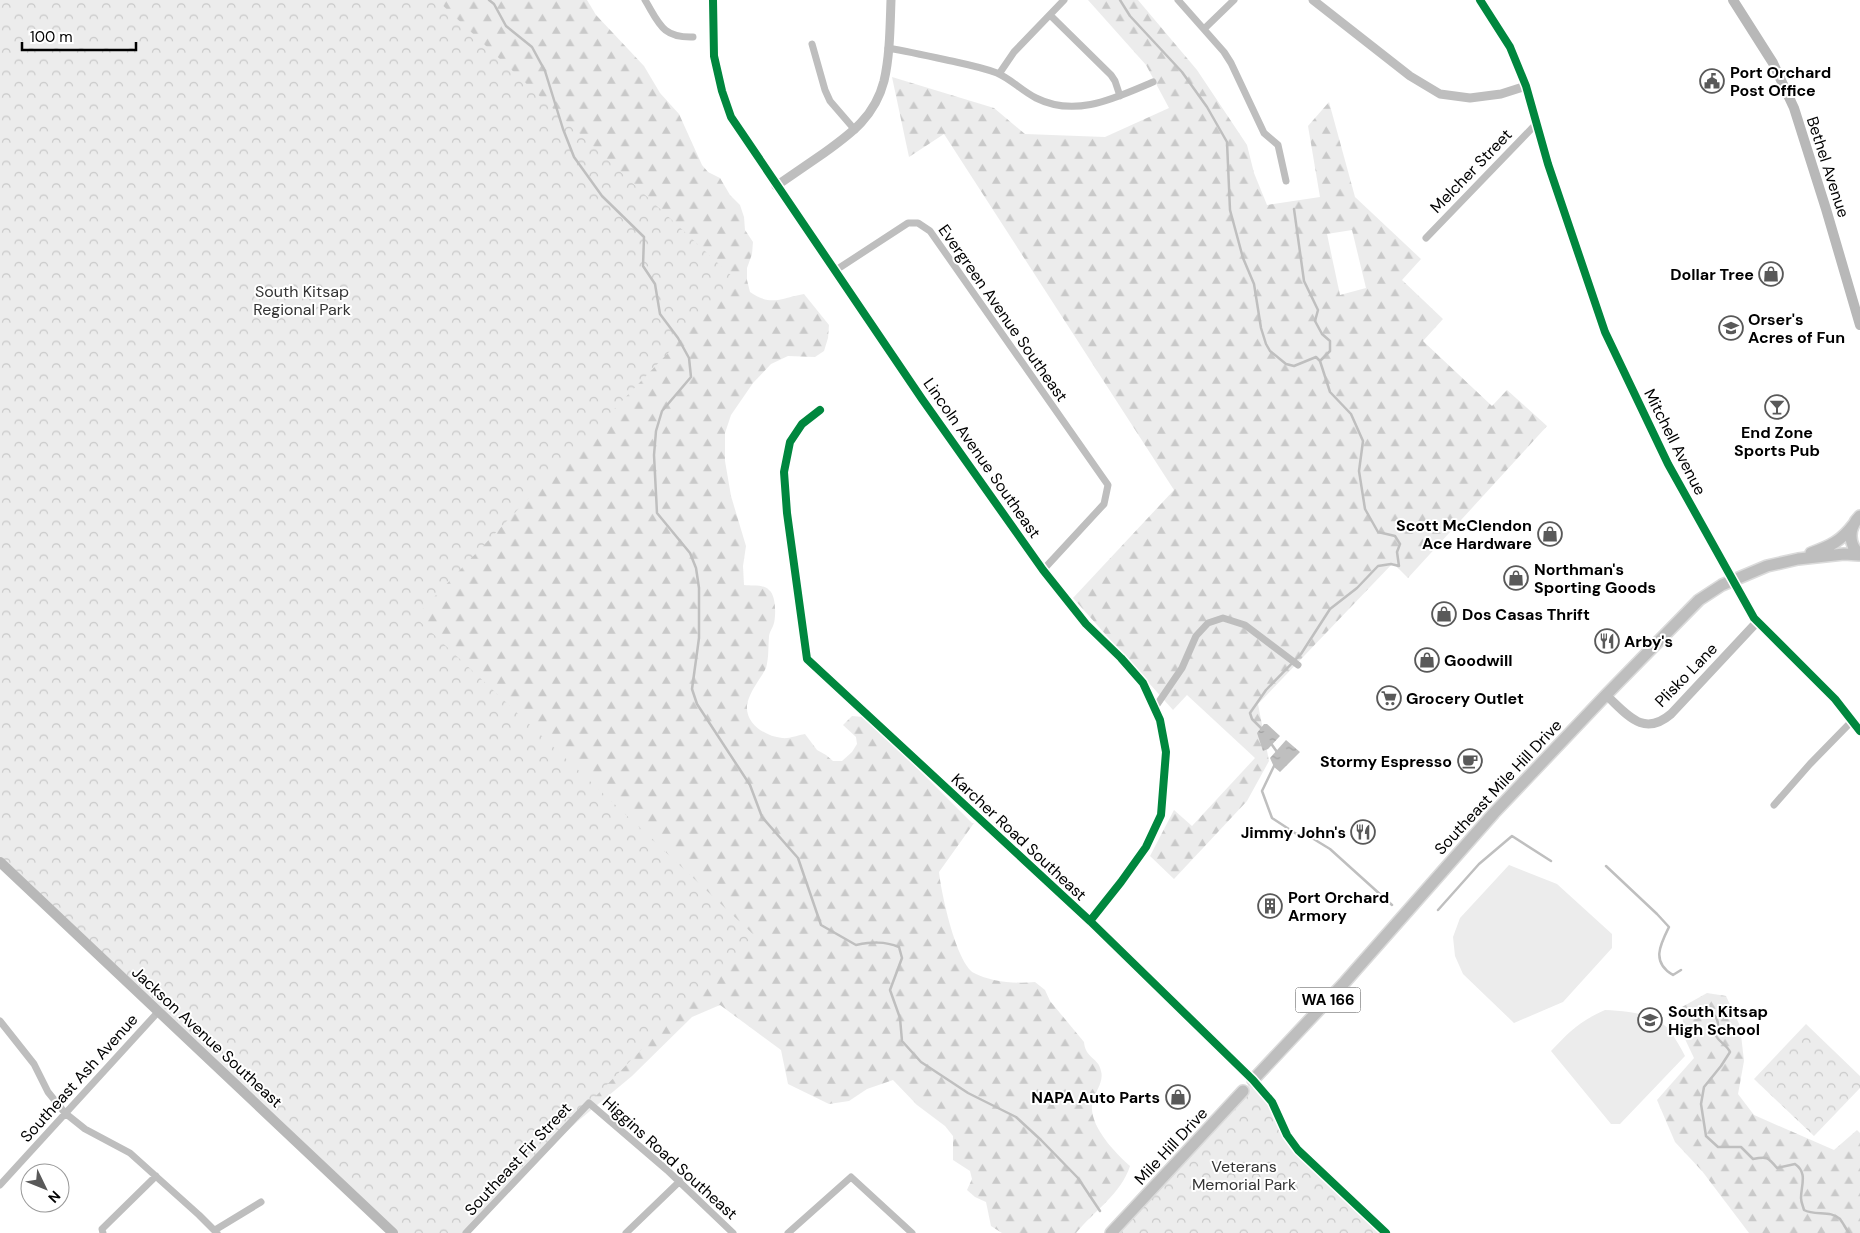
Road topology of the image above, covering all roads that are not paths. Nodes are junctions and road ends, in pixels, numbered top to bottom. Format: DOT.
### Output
graph roads {
  1 [pos="645,0"];
  2 [pos="713,0"];
  3 [pos="891,0"];
  4 [pos="1064,0"];
  5 [pos="1178,0"];
  6 [pos="1234,0"];
  7 [pos="1313,0"];
  8 [pos="1480,0"];
  9 [pos="1733,0"];
  10 [pos="1050,15"];
  11 [pos="1204,29"];
  12 [pos="693,38"];
  13 [pos="812,44"];
  14 [pos="888,48"];
  15 [pos="1000,74"];
  16 [pos="1153,82"];
  17 [pos="1526,86"];
  18 [pos="1120,96"];
  19 [pos="1536,124"];
  20 [pos="855,130"];
  21 [pos="1286,181"];
  22 [pos="776,186"];
  23 [pos="1426,238"];
  24 [pos="836,270"];
  25 [pos="1860,324"];
  26 [pos="820,410"];
  27 [pos="1857,520"];
  28 [pos="1860,555"];
  29 [pos="1798,559"];
  30 [pos="1043,570"];
  31 [pos="1757,622"];
  32 [pos="1298,665"];
  33 [pos="1606,695"];
  34 [pos="1154,708"];
  35 [pos="1852,721"];
  36 [pos="1860,731"];
  37 [pos="1774,805"];
  38 [pos="0,862"];
  39 [pos="1090,921"];
  40 [pos="158,1012"];
  41 [pos="0,1021"];
  42 [pos="1254,1080"];
  43 [pos="1243,1091"];
  44 [pos="589,1103"];
  45 [pos="65,1113"];
  46 [pos="156,1176"];
  47 [pos="680,1181"];
  48 [pos="0,1184"];
  49 [pos="261,1202"];
  50 [pos="216,1232"];
  51 [pos="103,1233"];
  52 [pos="393,1233"];
  53 [pos="466,1233"];
  54 [pos="626,1233"];
  55 [pos="733,1233"];
  56 [pos="788,1233"];
  57 [pos="912,1233"];
  58 [pos="1111,1233"];
  59 [pos="1386,1233"];
  1 -- 12 [label="street"];
  2 -- 22 [label="street, Lincoln Avenue Southeast"];
  3 -- 14 [label="street"];
  4 -- 10 [label="street"];
  5 -- 11 [label="street"];
  6 -- 11 [label="street"];
  7 -- 17 [label="street"];
  8 -- 17 [label="street, Mitchell Avenue"];
  9 -- 25 [label="main road, Bethel Avenue"];
  10 -- 15 [label="street"];
  10 -- 18 [label="street"];
  11 -- 21 [label="street"];
  13 -- 20 [label="street"];
  14 -- 15 [label="street"];
  14 -- 20 [label="street"];
  15 -- 18 [label="street"];
  16 -- 18 [label="street"];
  17 -- 19 [label="street, Mitchell Avenue"];
  19 -- 23 [label="street, Melcher Street"];
  19 -- 31 [label="street, Mitchell Avenue, bridge"];
  20 -- 22 [label="street"];
  22 -- 24 [label="street, Lincoln Avenue Southeast"];
  24 -- 30 [label="street, Lincoln Avenue Southeast"];
  24 -- 30 [label="street, Evergreen Avenue Southeast"];
  26 -- 39 [label="street, Karcher Road Southeast"];
  27 -- 28 [label="main road"];
  27 -- 29 [label="main road, Southeast Mile Hill Drive / WA 166"];
  28 -- 29 [label="main road, Southeast Mile Hill Drive / WA 166"];
  29 -- 33 [label="main road, Southeast Mile Hill Drive / WA 166"];
  30 -- 34 [label="street, Lincoln Avenue Southeast"];
  31 -- 33 [label="street, Plisko Lane"];
  31 -- 35 [label="street, Mitchell Avenue"];
  32 -- 34 [label="street"];
  33 -- 42 [label="main road, Southeast Mile Hill Drive / WA 166"];
  34 -- 39 [label="street, Lincoln Avenue Southeast"];
  35 -- 36 [label="street, Mitchell Avenue"];
  35 -- 37 [label="street"];
  38 -- 40 [label="main road, Jackson Avenue Southeast"];
  39 -- 42 [label="street, Karcher Road Southeast"];
  40 -- 45 [label="street, Southeast Ash Avenue"];
  40 -- 52 [label="main road, Jackson Avenue Southeast"];
  41 -- 45 [label="street"];
  42 -- 43 [label="main road, Mile Hill Drive / WA 166"];
  42 -- 59 [label="street, Karcher Road Southeast"];
  43 -- 58 [label="main road, Mile Hill Drive / WA 166"];
  44 -- 47 [label="street, Higgins Road Southeast"];
  44 -- 53 [label="street, Southeast Fir Street"];
  45 -- 46 [label="street"];
  45 -- 48 [label="street, Southeast Ash Avenue"];
  46 -- 50 [label="street"];
  46 -- 51 [label="street"];
  47 -- 54 [label="street"];
  47 -- 55 [label="street, Higgins Road Southeast"];
  49 -- 50 [label="street"];
  56 -- 57 [label="street"];
}
